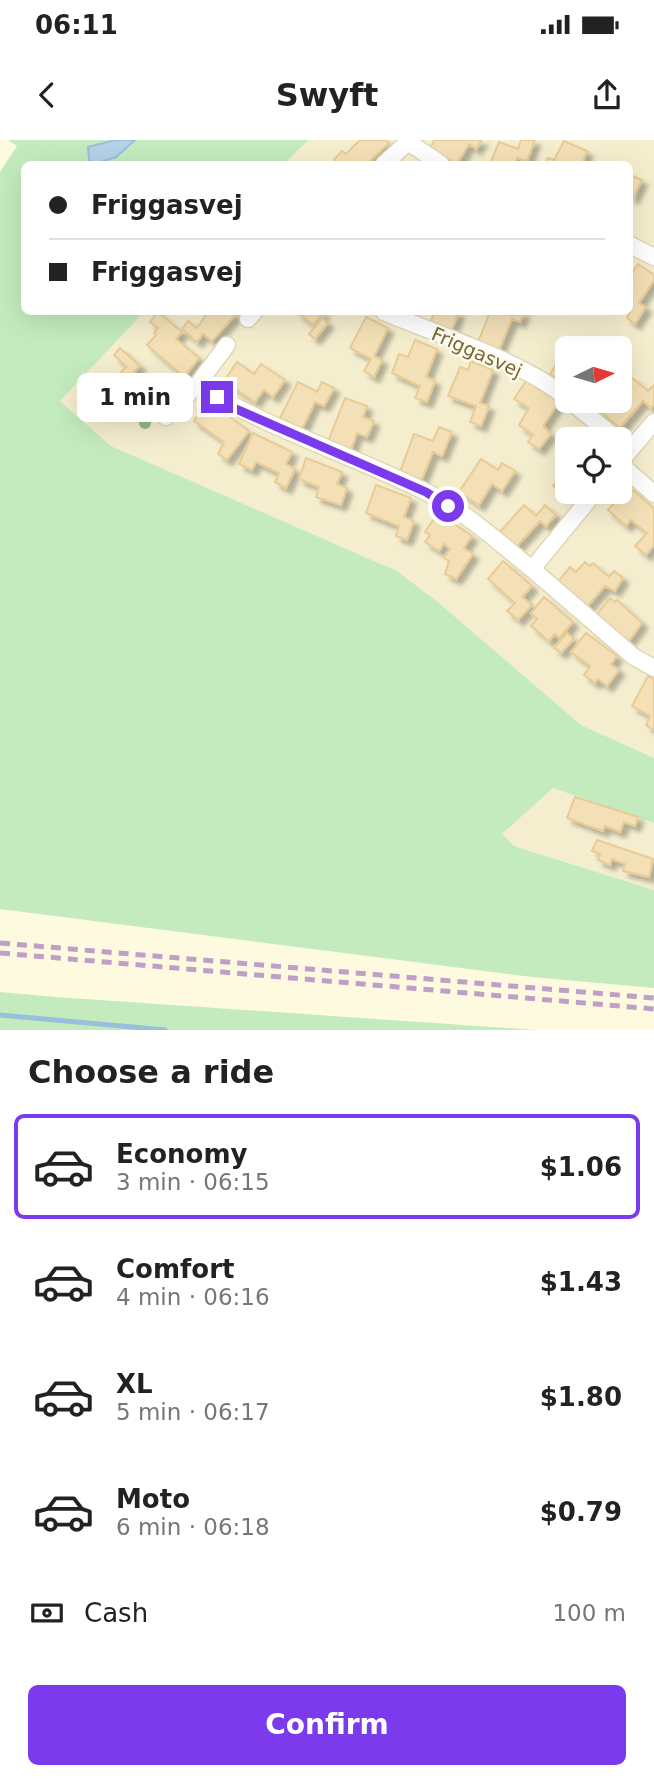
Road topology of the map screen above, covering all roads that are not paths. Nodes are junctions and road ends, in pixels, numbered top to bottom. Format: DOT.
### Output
graph roads {
  1 [pos="409,141"];
  2 [pos="387,161"];
  3 [pos="438,161"];
  4 [pos="633,246"];
  5 [pos="654,257"];
  6 [pos="391,315"];
  7 [pos="227,345"];
  8 [pos="197,385"];
  9 [pos="555,388"];
  10 [pos="583,413"];
  11 [pos="166,417"];
  12 [pos="654,422"];
  13 [pos="597,427"];
  14 [pos="632,441"];
  15 [pos="632,465"];
  16 [pos="654,494"];
  17 [pos="585,504"];
  18 [pos="532,569"];
  19 [pos="654,668"];
  1 -- 2 [label="street"];
  1 -- 3 [label="street"];
  4 -- 5 [label="street"];
  6 -- 9 [label="street, Friggasvej"];
  7 -- 8 [label="street"];
  8 -- 11 [label="street"];
  8 -- 18 [label="street"];
  10 -- 13 [label="street, Friggasvej"];
  12 -- 14 [label="street"];
  15 -- 16 [label="street, Friggasvej"];
  17 -- 18 [label="street"];
  18 -- 19 [label="street"];
}
